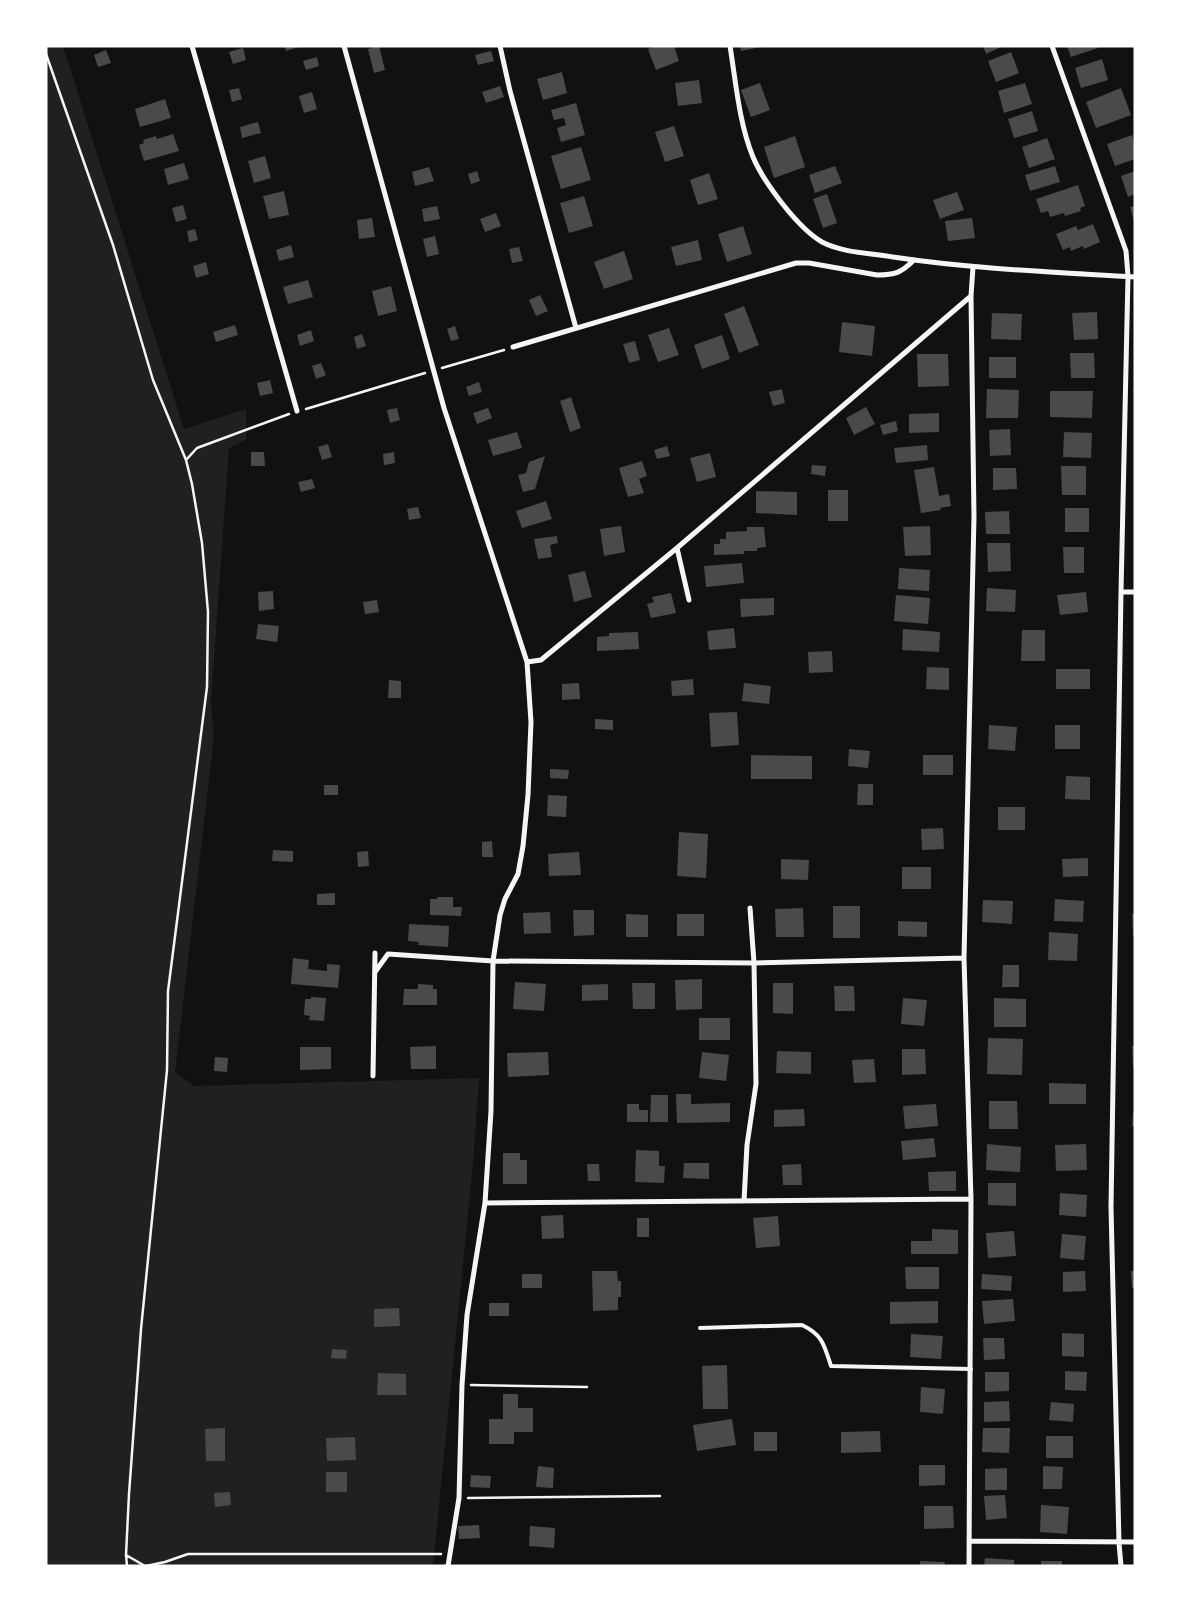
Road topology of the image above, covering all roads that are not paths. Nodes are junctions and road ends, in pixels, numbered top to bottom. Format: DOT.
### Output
graph roads {
  1 [pos="192,46"];
  2 [pos="344,46"];
  3 [pos="500,46"];
  4 [pos="730,46"];
  5 [pos="1052,46"];
  6 [pos="914,260"];
  7 [pos="973,267"];
  8 [pos="1128,276"];
  9 [pos="1135,277"];
  10 [pos="971,296"];
  11 [pos="576,328"];
  12 [pos="513,347"];
  13 [pos="297,411"];
  14 [pos="678,548"];
  15 [pos="1121,592"];
  16 [pos="1135,592"];
  17 [pos="689,600"];
  18 [pos="527,662"];
  19 [pos="750,908"];
  20 [pos="375,953"];
  21 [pos="964,958"];
  22 [pos="493,961"];
  23 [pos="754,963"];
  24 [pos="375,972"];
  25 [pos="372,1076"];
  26 [pos="970,1199"];
  27 [pos="744,1201"];
  28 [pos="485,1203"];
  29 [pos="700,1328"];
  30 [pos="971,1369"];
  31 [pos="969,1541"];
  32 [pos="1135,1542"];
  33 [pos="1119,1543"];
  34 [pos="448,1566"];
  35 [pos="969,1566"];
  36 [pos="1122,1566"];
  1 -- 13 [label="street"];
  2 -- 18 [label="street"];
  3 -- 11 [label="street"];
  4 -- 6 [label="street"];
  5 -- 8 [label="street"];
  6 -- 7 [label="street"];
  6 -- 11 [label="street"];
  7 -- 8 [label="street"];
  7 -- 10 [label="street"];
  8 -- 9 [label="street"];
  8 -- 15 [label="street"];
  10 -- 14 [label="street"];
  10 -- 21 [label="street"];
  11 -- 12 [label="street"];
  14 -- 17 [label="street"];
  14 -- 18 [label="street"];
  15 -- 16 [label="street"];
  15 -- 33 [label="street"];
  18 -- 22 [label="street"];
  19 -- 23 [label="street"];
  20 -- 24 [label="street"];
  21 -- 23 [label="street"];
  21 -- 26 [label="street"];
  22 -- 23 [label="street"];
  22 -- 24 [label="street"];
  22 -- 28 [label="street"];
  23 -- 27 [label="street"];
  24 -- 25 [label="street"];
  26 -- 27 [label="street"];
  26 -- 30 [label="street"];
  27 -- 28 [label="street"];
  28 -- 34 [label="street"];
  29 -- 30 [label="lane"];
  30 -- 31 [label="street"];
  31 -- 33 [label="street"];
  31 -- 35 [label="street"];
  32 -- 33 [label="street"];
  33 -- 36 [label="street"];
}
